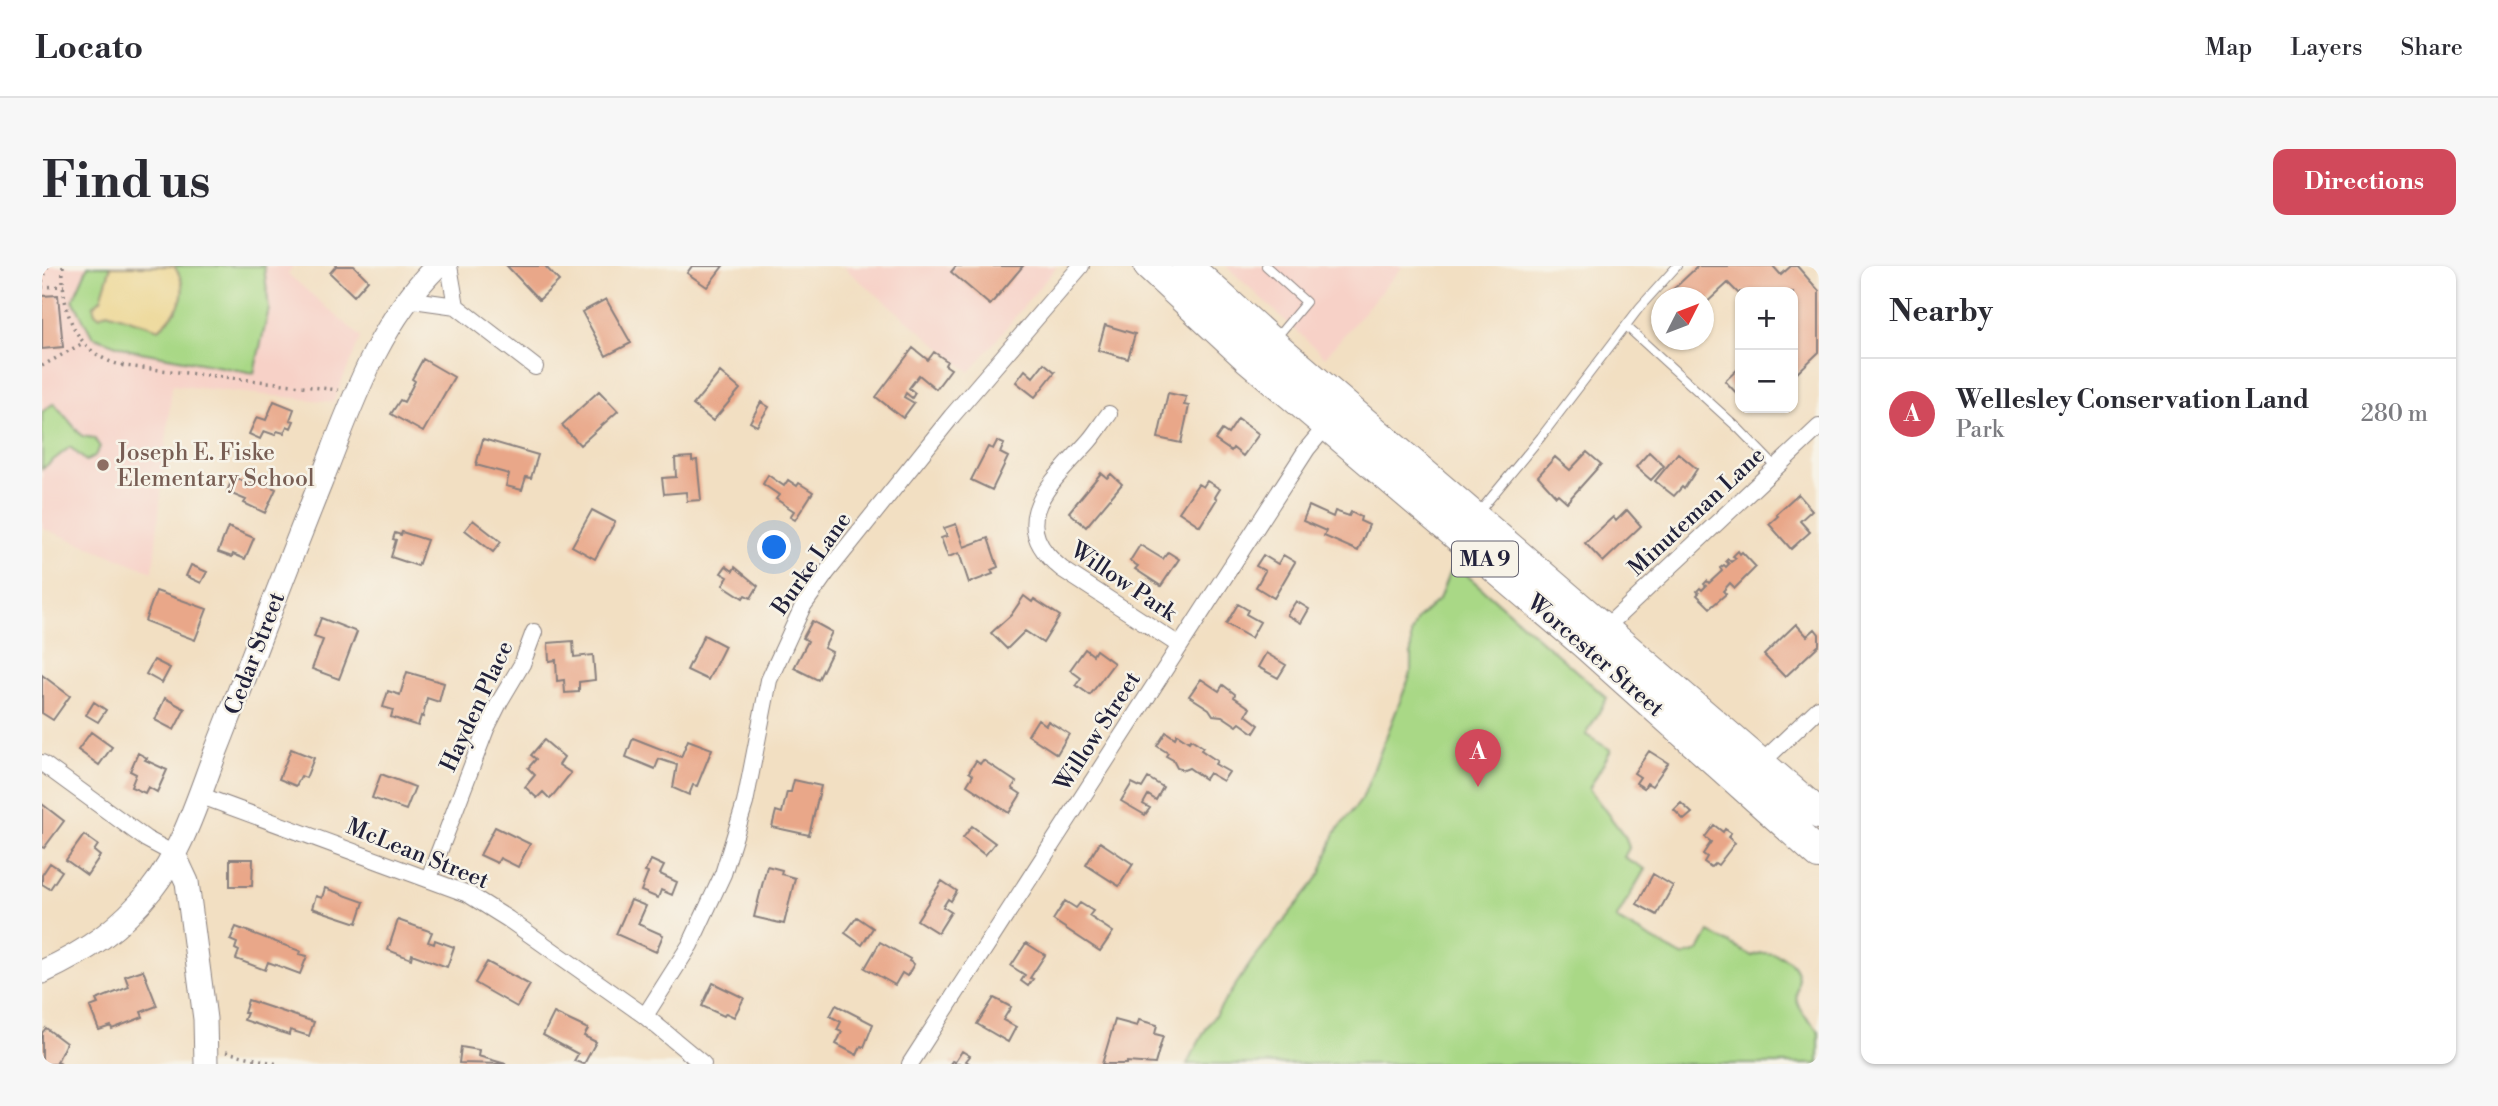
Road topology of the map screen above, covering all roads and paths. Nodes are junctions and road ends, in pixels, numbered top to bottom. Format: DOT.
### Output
graph roads {
  1 [pos="48,266"];
  2 [pos="63,266"];
  3 [pos="437,266"];
  4 [pos="449,266"];
  5 [pos="1081,266"];
  6 [pos="1149,266"];
  7 [pos="1187,266"];
  8 [pos="1266,266"];
  9 [pos="1281,266"];
  10 [pos="1678,266"];
  11 [pos="1275,274"];
  12 [pos="42,282"];
  13 [pos="64,286"];
  14 [pos="42,288"];
  15 [pos="406,299"];
  16 [pos="456,306"];
  17 [pos="1626,326"];
  18 [pos="83,343"];
  19 [pos="1272,343"];
  20 [pos="42,366"];
  21 [pos="535,367"];
  22 [pos="340,390"];
  23 [pos="1109,415"];
  24 [pos="1327,425"];
  25 [pos="1819,427"];
  26 [pos="1776,467"];
  27 [pos="1474,517"];
  28 [pos="1604,629"];
  29 [pos="534,632"];
  30 [pos="1179,645"];
  31 [pos="1819,708"];
  32 [pos="42,763"];
  33 [pos="1760,764"];
  34 [pos="199,795"];
  35 [pos="1819,814"];
  36 [pos="174,854"];
  37 [pos="1819,854"];
  38 [pos="429,878"];
  39 [pos="42,972"];
  40 [pos="645,1016"];
  41 [pos="207,1056"];
  42 [pos="278,1064"];
  43 [pos="703,1064"];
  44 [pos="909,1064"];
  1 -- 12 [label="path"];
  2 -- 13 [label="path"];
  3 -- 15 [label="main road, Cedar Street"];
  4 -- 16 [label="street"];
  5 -- 40 [label="street, Burke Lane"];
  6 -- 24 [label="highway, Worcester Street / MA 9"];
  7 -- 19 [label="highway, Worcester Street / MA 9"];
  8 -- 11 [label="lane"];
  9 -- 11 [label="lane"];
  10 -- 17 [label="lane"];
  11 -- 19 [label="lane"];
  13 -- 14 [label="path"];
  13 -- 18 [label="path"];
  15 -- 16 [label="street"];
  15 -- 34 [label="main road, Cedar Street"];
  16 -- 21 [label="street"];
  17 -- 26 [label="lane"];
  17 -- 27 [label="lane"];
  18 -- 20 [label="path"];
  18 -- 22 [label="path"];
  19 -- 27 [label="highway, Worcester Street / MA 9"];
  23 -- 30 [label="street, Willow Park"];
  24 -- 30 [label="street, Willow Street"];
  24 -- 37 [label="highway, Worcester Street / MA 9"];
  25 -- 26 [label="street, Minuteman Lane"];
  26 -- 28 [label="street, Minuteman Lane"];
  27 -- 28 [label="highway, Worcester Street / MA 9"];
  28 -- 33 [label="highway, Worcester Street / MA 9"];
  29 -- 38 [label="street, Hayden Place"];
  30 -- 44 [label="street, Willow Street"];
  31 -- 33 [label="street"];
  32 -- 36 [label="street"];
  33 -- 35 [label="highway, Worcester Street / MA 9"];
  34 -- 36 [label="main road, Cedar Street"];
  34 -- 38 [label="street, McLean Street"];
  36 -- 39 [label="main road, Cedar Street"];
  36 -- 41 [label="main road"];
  38 -- 40 [label="street, McLean Street"];
  40 -- 43 [label="street, McLean Street"];
  41 -- 42 [label="path"];
}
